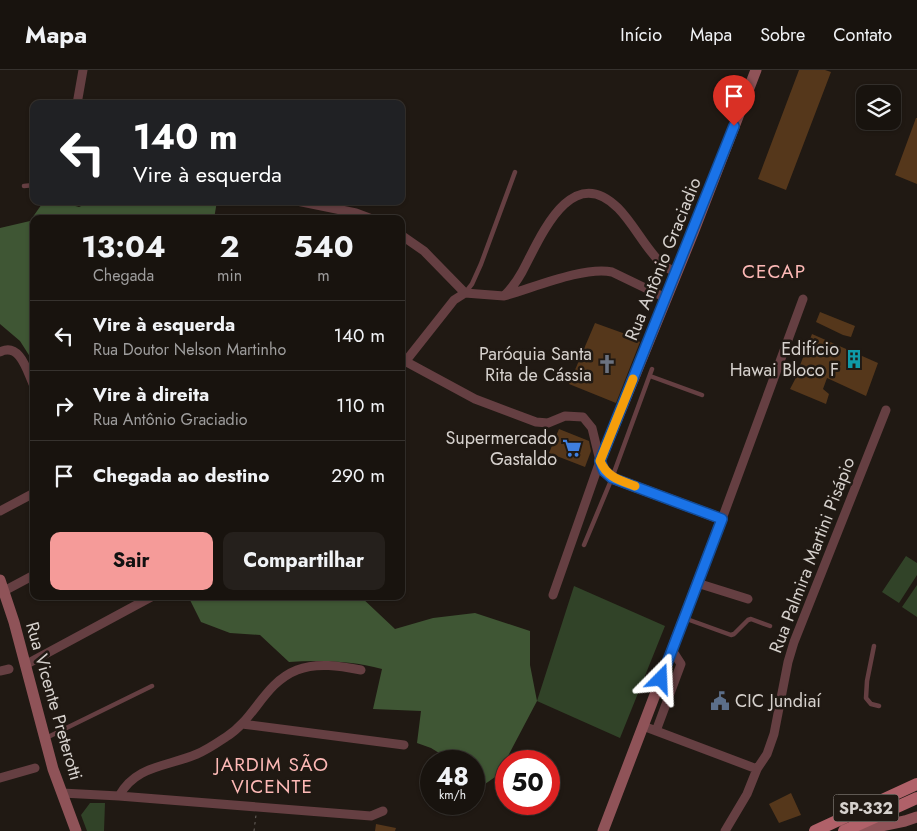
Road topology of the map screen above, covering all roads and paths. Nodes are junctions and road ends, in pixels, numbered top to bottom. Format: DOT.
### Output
graph roads {
  1 [pos="82,70"];
  2 [pos="756,70"];
  3 [pos="78,100"];
  4 [pos="515,172"];
  5 [pos="30,185"];
  6 [pos="24,186"];
  7 [pos="317,205"];
  8 [pos="361,215"];
  9 [pos="405,238"];
  10 [pos="676,273"];
  11 [pos="465,293"];
  12 [pos="504,296"];
  13 [pos="666,298"];
  14 [pos="803,299"];
  15 [pos="0,352"];
  16 [pos="405,359"];
  17 [pos="405,362"];
  18 [pos="652,370"];
  19 [pos="650,376"];
  20 [pos="30,378"];
  21 [pos="702,395"];
  22 [pos="886,410"];
  23 [pos="600,461"];
  24 [pos="612,478"];
  25 [pos="30,495"];
  26 [pos="0,511"];
  27 [pos="722,519"];
  28 [pos="584,545"];
  29 [pos="30,576"];
  30 [pos="697,583"];
  31 [pos="2,586"];
  32 [pos="553,595"];
  33 [pos="748,599"];
  34 [pos="145,600"];
  35 [pos="684,618"];
  36 [pos="770,626"];
  37 [pos="874,646"];
  38 [pos="672,650"];
  39 [pos="25,665"];
  40 [pos="361,670"];
  41 [pos="152,686"];
  42 [pos="879,706"];
  43 [pos="242,724"];
  44 [pos="643,726"];
  45 [pos="656,732"];
  46 [pos="45,738"];
  47 [pos="404,746"];
  48 [pos="35,768"];
  49 [pos="757,769"];
  50 [pos="0,778"];
  51 [pos="917,784"];
  52 [pos="62,793"];
  53 [pos="119,796"];
  54 [pos="917,798"];
  55 [pos="257,807"];
  56 [pos="383,811"];
  57 [pos="917,817"];
  58 [pos="904,826"];
  59 [pos="873,830"];
  60 [pos="76,831"];
  61 [pos="254,831"];
  62 [pos="603,831"];
  63 [pos="725,831"];
  64 [pos="815,831"];
  65 [pos="844,831"];
  66 [pos="858,831"];
  1 -- 3 [label="street"];
  2 -- 10 [label="main road, Rua Antônio Graciadio"];
  4 -- 11 [label="lane"];
  5 -- 6 [label="lane"];
  7 -- 8 [label="street"];
  9 -- 11 [label="street"];
  10 -- 12 [label="street"];
  10 -- 13 [label="main road, Rua Antônio Graciadio"];
  11 -- 12 [label="street"];
  11 -- 16 [label="street"];
  12 -- 13 [label="street"];
  13 -- 23 [label="main road, Rua Antônio Graciadio"];
  14 -- 27 [label="street"];
  15 -- 20 [label="street"];
  17 -- 23 [label="street"];
  18 -- 19 [label="lane"];
  19 -- 21 [label="lane"];
  19 -- 24 [label="lane"];
  22 -- 49 [label="street, Rua Palmira Martini Pisápio"];
  23 -- 24 [label="main road"];
  23 -- 32 [label="street"];
  24 -- 27 [label="main road"];
  24 -- 28 [label="lane"];
  25 -- 26 [label="street"];
  27 -- 30 [label="main road"];
  29 -- 31 [label="street"];
  30 -- 33 [label="street"];
  30 -- 35 [label="main road"];
  31 -- 39 [label="main road, Rua Vicente Preterotti"];
  34 -- 39 [label="street"];
  35 -- 36 [label="lane"];
  35 -- 38 [label="main road"];
  37 -- 42 [label="lane"];
  38 -- 44 [label="main road"];
  38 -- 45 [label="street"];
  39 -- 46 [label="main road, Rua Vicente Preterotti"];
  40 -- 43 [label="street"];
  41 -- 46 [label="lane"];
  43 -- 47 [label="street"];
  43 -- 53 [label="street"];
  44 -- 45 [label="street"];
  44 -- 62 [label="main road"];
  45 -- 49 [label="street"];
  46 -- 52 [label="main road, Rua Vicente Preterotti"];
  48 -- 50 [label="street"];
  49 -- 63 [label="street, Rua Palmira Martini Pisápio"];
  51 -- 64 [label="main road, SP-332"];
  52 -- 53 [label="street"];
  52 -- 60 [label="main road, Rua Vicente Preterotti"];
  53 -- 55 [label="street"];
  54 -- 65 [label="main road, SP-332"];
  55 -- 56 [label="street"];
  55 -- 61 [label="path"];
  57 -- 58 [label="main road"];
  58 -- 59 [label="main road"];
  59 -- 66 [label="main road"];
}
